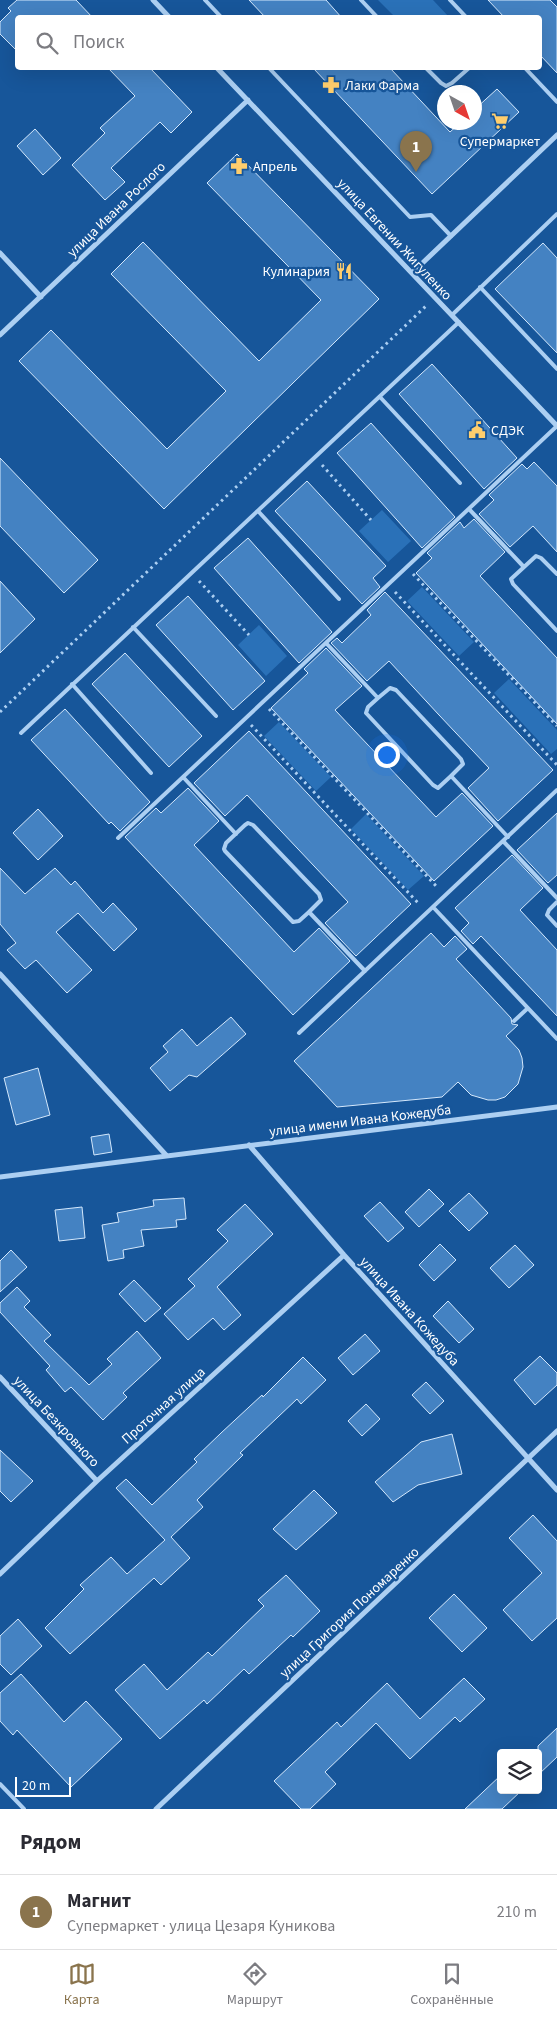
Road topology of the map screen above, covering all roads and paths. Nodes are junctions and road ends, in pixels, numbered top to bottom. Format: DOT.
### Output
graph roads {
  1 [pos="153,0"];
  2 [pos="205,0"];
  3 [pos="361,0"];
  4 [pos="450,0"];
  5 [pos="167,15"];
  6 [pos="219,15"];
  7 [pos="375,15"];
  8 [pos="464,15"];
  9 [pos="219,70"];
  10 [pos="271,70"];
  11 [pos="428,70"];
  12 [pos="467,70"];
  13 [pos="527,70"];
  14 [pos="248,100"];
  15 [pos="557,102"];
  16 [pos="557,135"];
  17 [pos="557,214"];
  18 [pos="451,236"];
  19 [pos="0,253"];
  20 [pos="412,272"];
  21 [pos="480,288"];
  22 [pos="41,297"];
  23 [pos="435,298"];
  24 [pos="452,315"];
  25 [pos="459,322"];
  26 [pos="0,335"];
  27 [pos="557,370"];
  28 [pos="380,396"];
  29 [pos="557,426"];
  30 [pos="314,458"];
  31 [pos="460,483"];
  32 [pos="468,509"];
  33 [pos="258,511"];
  34 [pos="371,520"];
  35 [pos="523,566"];
  36 [pos="406,567"];
  37 [pos="191,573"];
  38 [pos="557,574"];
  39 [pos="388,585"];
  40 [pos="339,600"];
  41 [pos="133,627"];
  42 [pos="557,631"];
  43 [pos="249,635"];
  44 [pos="326,643"];
  45 [pos="72,684"];
  46 [pos="378,698"];
  47 [pos="263,702"];
  48 [pos="0,712"];
  49 [pos="216,716"];
  50 [pos="245,719"];
  51 [pos="557,726"];
  52 [pos="21,732"];
  53 [pos="557,765"];
  54 [pos="151,773"];
  55 [pos="451,776"];
  56 [pos="182,777"];
  57 [pos="557,790"];
  58 [pos="236,834"];
  59 [pos="508,836"];
  60 [pos="118,838"];
  61 [pos="503,841"];
  62 [pos="445,896"];
  63 [pos="557,898"];
  64 [pos="557,902"];
  65 [pos="433,907"];
  66 [pos="309,912"];
  67 [pos="427,913"];
  68 [pos="557,926"];
  69 [pos="365,971"];
  70 [pos="0,974"];
  71 [pos="528,1008"];
  72 [pos="514,1021"];
  73 [pos="299,1033"];
  74 [pos="557,1039"];
  75 [pos="557,1107"];
  76 [pos="249,1145"];
  77 [pos="166,1155"];
  78 [pos="0,1176"];
  79 [pos="344,1255"];
  80 [pos="0,1377"];
  81 [pos="557,1431"];
  82 [pos="527,1459"];
  83 [pos="97,1481"];
  84 [pos="557,1490"];
  85 [pos="0,1574"];
  86 [pos="0,1784"];
  87 [pos="24,1809"];
  88 [pos="156,1809"];
  1 -- 5 [label="street"];
  2 -- 6 [label="lane"];
  3 -- 7 [label="lane"];
  4 -- 8 [label="lane"];
  9 -- 14 [label="street, улица Евгении Жигуленко"];
  10 -- 18 [label="lane"];
  11 -- 12 [label="lane"];
  13 -- 15 [label="lane"];
  14 -- 20 [label="street, улица Евгении Жигуленко"];
  14 -- 22 [label="street, улица Ивана Рослого"];
  16 -- 18 [label="street"];
  17 -- 21 [label="lane"];
  18 -- 20 [label="street"];
  19 -- 22 [label="street"];
  20 -- 23 [label="street, улица Евгении Жигуленко"];
  21 -- 24 [label="lane"];
  21 -- 27 [label="lane"];
  22 -- 26 [label="street, улица Ивана Рослого"];
  23 -- 24 [label="street, улица Евгении Жигуленко"];
  23 -- 48 [label="path"];
  24 -- 25 [label="street, улица Евгении Жигуленко"];
  25 -- 28 [label="lane"];
  25 -- 29 [label="street, улица Евгении Жигуленко"];
  28 -- 30 [label="lane"];
  28 -- 31 [label="lane"];
  29 -- 32 [label="lane"];
  30 -- 33 [label="lane"];
  30 -- 34 [label="path"];
  32 -- 35 [label="lane"];
  32 -- 36 [label="lane"];
  33 -- 37 [label="lane"];
  33 -- 40 [label="lane"];
  35 -- 38 [label="lane"];
  35 -- 42 [label="lane"];
  36 -- 39 [label="lane"];
  36 -- 51 [label="path"];
  37 -- 41 [label="lane"];
  37 -- 43 [label="path"];
  39 -- 44 [label="lane"];
  39 -- 53 [label="path"];
  41 -- 45 [label="lane"];
  41 -- 49 [label="lane"];
  44 -- 46 [label="lane"];
  44 -- 47 [label="lane"];
  45 -- 52 [label="lane"];
  45 -- 54 [label="lane"];
  46 -- 55 [label="lane"];
  46 -- 55 [label="lane"];
  47 -- 50 [label="lane"];
  47 -- 62 [label="path"];
  50 -- 56 [label="lane"];
  50 -- 67 [label="path"];
  55 -- 59 [label="lane"];
  56 -- 58 [label="lane"];
  56 -- 60 [label="lane"];
  57 -- 59 [label="lane"];
  58 -- 66 [label="lane"];
  58 -- 66 [label="lane"];
  59 -- 61 [label="lane"];
  61 -- 62 [label="lane"];
  61 -- 63 [label="lane"];
  62 -- 65 [label="lane"];
  64 -- 68 [label="lane"];
  65 -- 67 [label="lane"];
  65 -- 71 [label="lane"];
  66 -- 69 [label="lane"];
  67 -- 69 [label="lane"];
  69 -- 73 [label="lane"];
  70 -- 77 [label="street"];
  71 -- 72 [label="lane"];
  71 -- 74 [label="lane"];
  75 -- 76 [label="street, улица имени Ивана Кожедуба"];
  76 -- 77 [label="street, улица имени Ивана Кожедуба"];
  76 -- 79 [label="street, улица Ивана Кожедуба"];
  77 -- 78 [label="street, улица имени Ивана Кожедуба"];
  79 -- 82 [label="street, улица Ивана Кожедуба"];
  79 -- 83 [label="street, Проточная улица"];
  80 -- 83 [label="street, улица Безкровного"];
  81 -- 82 [label="street, улица Григория Пономаренко"];
  82 -- 84 [label="street, улица Ивана Кожедуба"];
  82 -- 88 [label="street, улица Григория Пономаренко"];
  83 -- 85 [label="street, Проточная улица"];
  86 -- 87 [label="lane"];
}
